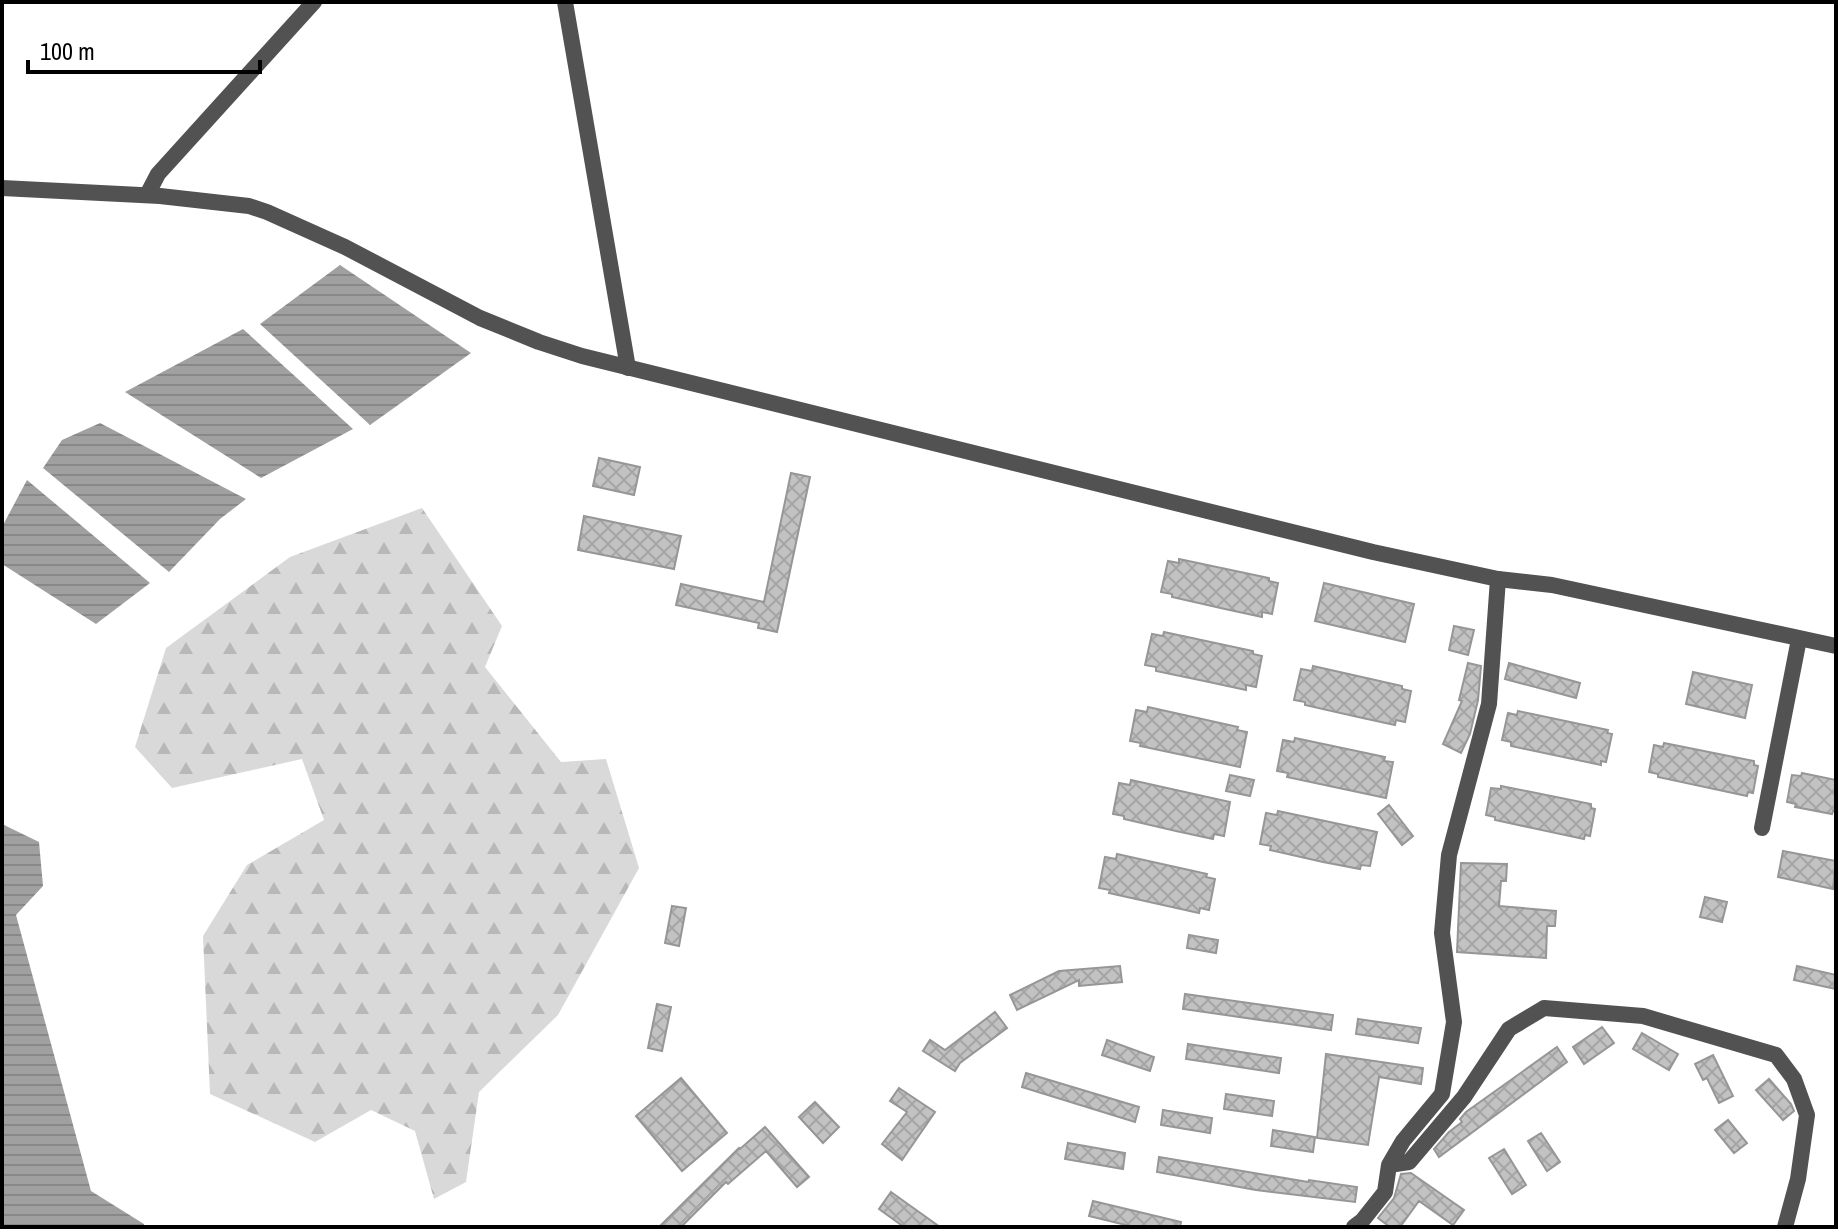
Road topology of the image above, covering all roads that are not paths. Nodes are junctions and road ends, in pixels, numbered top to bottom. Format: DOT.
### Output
graph roads {
  1 [pos="314,2"];
  2 [pos="565,2"];
  3 [pos="2,188"];
  4 [pos="147,195"];
  5 [pos="628,368"];
  6 [pos="1498,579"];
  7 [pos="1799,639"];
  8 [pos="1836,646"];
  9 [pos="1762,828"];
  10 [pos="1389,1165"];
  11 [pos="1354,1227"];
  12 [pos="1785,1227"];
  1 -- 4 [label="street"];
  2 -- 5 [label="street"];
  3 -- 4 [label="street"];
  4 -- 5 [label="street"];
  5 -- 6 [label="street"];
  6 -- 7 [label="street"];
  6 -- 10 [label="street"];
  7 -- 8 [label="street"];
  7 -- 9 [label="street"];
  10 -- 11 [label="street"];
  10 -- 12 [label="street"];
}
